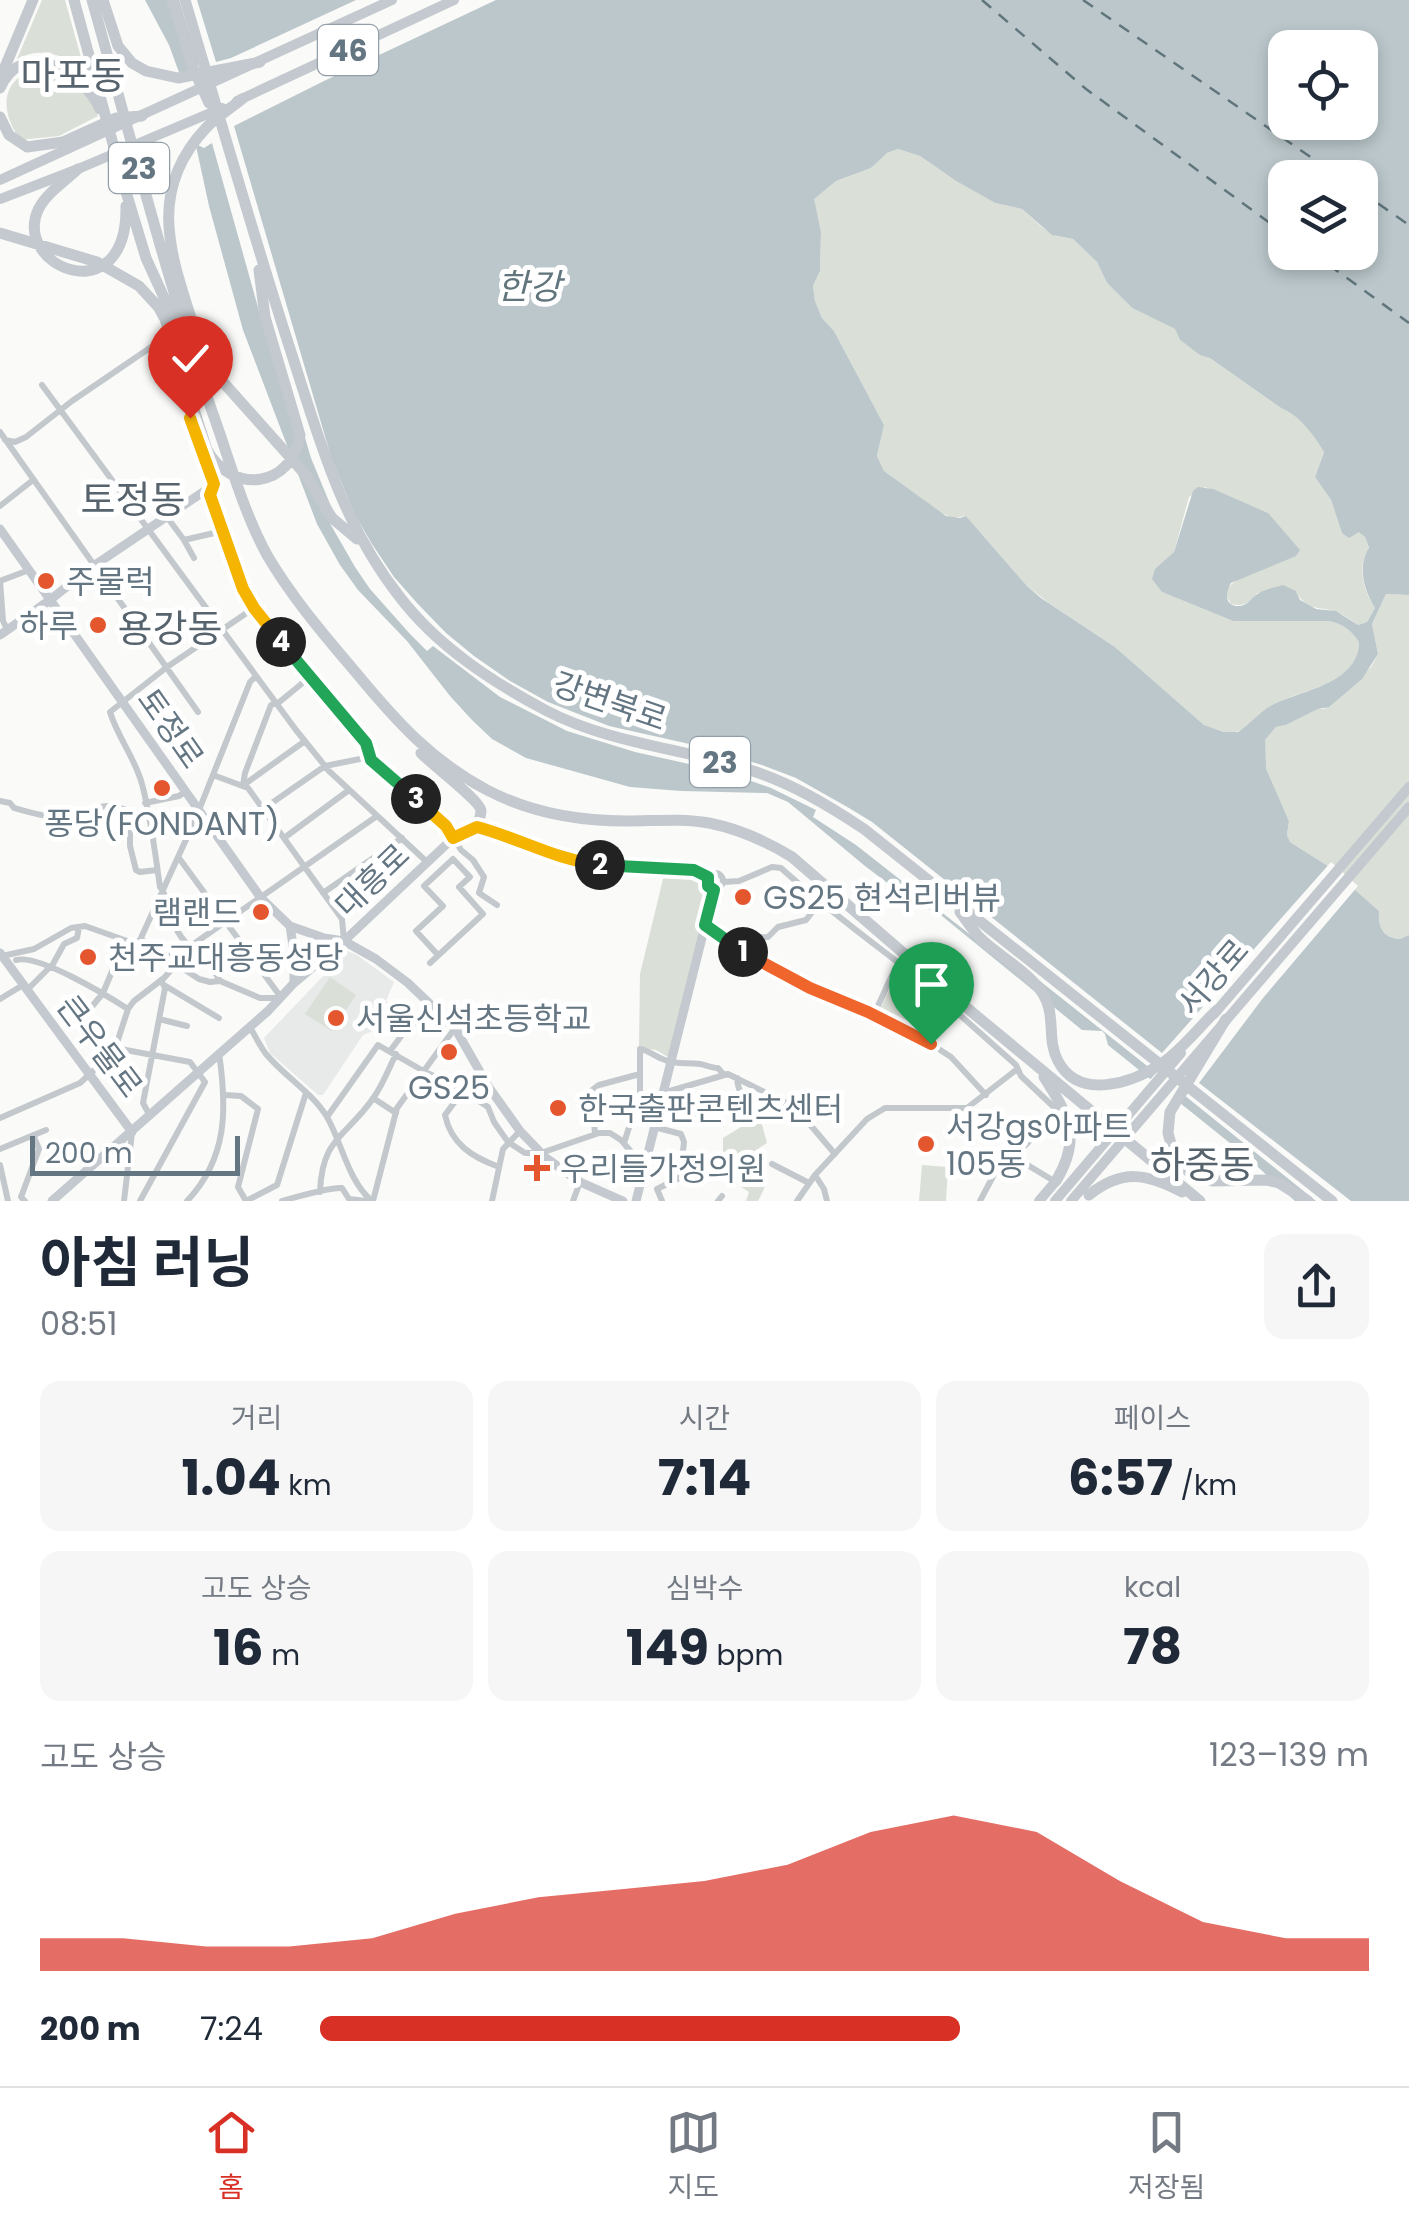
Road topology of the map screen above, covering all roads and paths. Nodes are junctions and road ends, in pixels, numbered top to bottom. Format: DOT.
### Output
graph roads {
  1 [pos="30,0"];
  2 [pos="74,0"];
  3 [pos="92,0"];
  4 [pos="104,0"];
  5 [pos="172,0"];
  6 [pos="186,0"];
  7 [pos="392,0"];
  8 [pos="454,0"];
  9 [pos="260,62"];
  10 [pos="0,63"];
  11 [pos="0,80"];
  12 [pos="0,88"];
  13 [pos="242,99"];
  14 [pos="142,116"];
  15 [pos="0,117"];
  16 [pos="105,118"];
  17 [pos="72,143"];
  18 [pos="228,144"];
  19 [pos="80,168"];
  20 [pos="0,180"];
  21 [pos="126,192"];
  22 [pos="0,199"];
  23 [pos="0,233"];
  24 [pos="254,238"];
  25 [pos="158,308"];
  26 [pos="176,324"];
  27 [pos="186,335"];
  28 [pos="42,386"];
  29 [pos="60,411"];
  30 [pos="3,436"];
  31 [pos="33,480"];
  32 [pos="214,484"];
  33 [pos="0,506"];
  34 [pos="167,516"];
  35 [pos="0,529"];
  36 [pos="148,530"];
  37 [pos="223,530"];
  38 [pos="184,540"];
  39 [pos="364,544"];
  40 [pos="194,558"];
  41 [pos="94,566"];
  42 [pos="29,570"];
  43 [pos="0,581"];
  44 [pos="50,600"];
  45 [pos="254,608"];
  46 [pos="222,630"];
  47 [pos="4,632"];
  48 [pos="167,667"];
  49 [pos="256,676"];
  50 [pos="311,676"];
  51 [pos="122,702"];
  52 [pos="276,703"];
  53 [pos="198,712"];
  54 [pos="415,740"];
  55 [pos="305,741"];
  56 [pos="370,757"];
  57 [pos="325,766"];
  58 [pos="213,775"];
  59 [pos="243,785"];
  60 [pos="1409,787"];
  61 [pos="349,790"];
  62 [pos="186,791"];
  63 [pos="0,801"];
  64 [pos="145,803"];
  65 [pos="1409,807"];
  66 [pos="262,808"];
  67 [pos="199,809"];
  68 [pos="130,812"];
  69 [pos="147,814"];
  70 [pos="377,816"];
  71 [pos="477,827"];
  72 [pos="220,838"];
  73 [pos="284,838"];
  74 [pos="402,838"];
  75 [pos="453,838"];
  76 [pos="179,858"];
  77 [pos="427,862"];
  78 [pos="304,868"];
  79 [pos="157,870"];
  80 [pos="708,877"];
  81 [pos="723,882"];
  82 [pos="714,890"];
  83 [pos="163,891"];
  84 [pos="323,893"];
  85 [pos="947,896"];
  86 [pos="260,898"];
  87 [pos="819,903"];
  88 [pos="497,905"];
  89 [pos="226,922"];
  90 [pos="705,925"];
  91 [pos="79,926"];
  92 [pos="290,926"];
  93 [pos="125,940"];
  94 [pos="140,940"];
  95 [pos="344,941"];
  96 [pos="736,947"];
  97 [pos="190,948"];
  98 [pos="1,954"];
  99 [pos="438,955"];
  100 [pos="16,960"];
  101 [pos="177,963"];
  102 [pos="430,963"];
  103 [pos="899,963"];
  104 [pos="50,966"];
  105 [pos="220,981"];
  106 [pos="163,983"];
  107 [pos="294,983"];
  108 [pos="25,988"];
  109 [pos="102,994"];
  110 [pos="281,998"];
  111 [pos="0,999"];
  112 [pos="79,1002"];
  113 [pos="128,1009"];
  114 [pos="1222,1014"];
  115 [pos="873,1015"];
  116 [pos="219,1018"];
  117 [pos="158,1019"];
  118 [pos="510,1021"];
  119 [pos="187,1026"];
  120 [pos="250,1027"];
  121 [pos="455,1028"];
  122 [pos="116,1048"];
  123 [pos="219,1053"];
  124 [pos="393,1053"];
  125 [pos="152,1054"];
  126 [pos="671,1062"];
  127 [pos="693,1065"];
  128 [pos="1036,1065"];
  129 [pos="423,1070"];
  130 [pos="1016,1070"];
  131 [pos="198,1071"];
  132 [pos="89,1074"];
  133 [pos="640,1074"];
  134 [pos="724,1075"];
  135 [pos="737,1078"];
  136 [pos="699,1083"];
  137 [pos="488,1086"];
  138 [pos="462,1092"];
  139 [pos="306,1093"];
  140 [pos="663,1094"];
  141 [pos="225,1095"];
  142 [pos="986,1095"];
  143 [pos="373,1098"];
  144 [pos="788,1104"];
  145 [pos="708,1107"];
  146 [pos="488,1108"];
  147 [pos="1056,1108"];
  148 [pos="396,1112"];
  149 [pos="150,1116"];
  150 [pos="327,1117"];
  151 [pos="0,1118"];
  152 [pos="654,1128"];
  153 [pos="46,1130"];
  154 [pos="520,1130"];
  155 [pos="132,1132"];
  156 [pos="595,1133"];
  157 [pos="33,1136"];
  158 [pos="337,1138"];
  159 [pos="508,1142"];
  160 [pos="624,1143"];
  161 [pos="0,1149"];
  162 [pos="1070,1151"];
  163 [pos="541,1153"];
  164 [pos="835,1154"];
  165 [pos="1014,1156"];
  166 [pos="646,1157"];
  167 [pos="722,1158"];
  168 [pos="0,1164"];
  169 [pos="772,1164"];
  170 [pos="499,1167"];
  171 [pos="1064,1168"];
  172 [pos="815,1175"];
  173 [pos="680,1177"];
  174 [pos="1056,1181"];
  175 [pos="580,1182"];
  176 [pos="809,1183"];
  177 [pos="320,1192"];
  178 [pos="1086,1198"];
  179 [pos="286,1200"];
  180 [pos="8,1201"];
  181 [pos="25,1201"];
  182 [pos="52,1201"];
  183 [pos="124,1201"];
  184 [pos="140,1201"];
  185 [pos="188,1201"];
  186 [pos="246,1201"];
  187 [pos="370,1201"];
  188 [pos="492,1201"];
  189 [pos="573,1201"];
  190 [pos="622,1201"];
  191 [pos="636,1201"];
  192 [pos="662,1201"];
  193 [pos="797,1201"];
  194 [pos="827,1201"];
  195 [pos="980,1201"];
  196 [pos="1039,1201"];
  197 [pos="1056,1201"];
  198 [pos="1072,1201"];
  199 [pos="1200,1201"];
  200 [pos="1308,1201"];
  201 [pos="1332,1201"];
  1 -- 10 [label="highway"];
  1 -- 11 [label="highway"];
  2 -- 16 [label="highway"];
  3 -- 27 [label="highway, 23"];
  4 -- 9 [label="highway, 46"];
  5 -- 18 [label="highway"];
  6 -- 18 [label="highway, 강변북로"];
  7 -- 9 [label="main road, 46"];
  8 -- 13 [label="main road, 46"];
  9 -- 14 [label="main road"];
  12 -- 16 [label="highway"];
  13 -- 19 [label="main road, 46"];
  13 -- 39 [label="highway"];
  14 -- 17 [label="highway"];
  15 -- 17 [label="highway"];
  16 -- 21 [label="highway"];
  17 -- 20 [label="main road"];
  18 -- 24 [label="highway, 강변북로"];
  19 -- 21 [label="highway"];
  19 -- 22 [label="main road"];
  21 -- 26 [label="highway"];
  23 -- 25 [label="highway"];
  24 -- 25 [label="highway"];
  24 -- 39 [label="highway, 강변북로 / 23"];
  25 -- 26 [label="highway"];
  26 -- 27 [label="highway"];
  27 -- 54 [label="highway, 23"];
  28 -- 29 [label="street"];
  29 -- 30 [label="street"];
  29 -- 32 [label="street"];
  29 -- 36 [label="street"];
  30 -- 31 [label="street"];
  31 -- 33 [label="street"];
  31 -- 41 [label="street"];
  32 -- 34 [label="main road"];
  32 -- 37 [label="street"];
  34 -- 36 [label="main road"];
  34 -- 38 [label="street"];
  35 -- 42 [label="main road, 토정로"];
  36 -- 41 [label="main road"];
  36 -- 46 [label="street"];
  37 -- 38 [label="street"];
  37 -- 45 [label="street"];
  38 -- 40 [label="street"];
  39 -- 85 [label="highway, 강변북로 / 23"];
  41 -- 44 [label="main road"];
  41 -- 48 [label="street"];
  42 -- 43 [label="street"];
  42 -- 44 [label="main road, 토정로"];
  43 -- 47 [label="street"];
  44 -- 47 [label="main road"];
  44 -- 51 [label="main road, 토정로"];
  45 -- 46 [label="street"];
  45 -- 50 [label="street"];
  46 -- 48 [label="street"];
  46 -- 49 [label="street"];
  48 -- 51 [label="street"];
  48 -- 53 [label="street"];
  49 -- 52 [label="street"];
  49 -- 58 [label="street, 토정로"];
  50 -- 52 [label="street"];
  50 -- 56 [label="street"];
  51 -- 62 [label="main road, 토정로"];
  51 -- 64 [label="street"];
  52 -- 55 [label="street"];
  52 -- 59 [label="street"];
  54 -- 71 [label="highway"];
  54 -- 128 [label="highway, 23"];
  55 -- 57 [label="street"];
  55 -- 59 [label="street"];
  56 -- 57 [label="street"];
  56 -- 75 [label="street"];
  57 -- 61 [label="street"];
  57 -- 66 [label="street"];
  58 -- 59 [label="street"];
  58 -- 67 [label="street, 토정로"];
  59 -- 66 [label="street"];
  60 -- 114 [label="main road, 서강로"];
  61 -- 70 [label="street"];
  61 -- 73 [label="street"];
  62 -- 64 [label="street"];
  62 -- 67 [label="main road, 토정로"];
  63 -- 68 [label="street"];
  64 -- 69 [label="street"];
  65 -- 114 [label="main road, 서강로"];
  66 -- 72 [label="street"];
  66 -- 73 [label="street"];
  67 -- 72 [label="main road, 토정로"];
  67 -- 76 [label="street, 토정로"];
  68 -- 69 [label="street"];
  68 -- 79 [label="street"];
  69 -- 79 [label="street"];
  70 -- 74 [label="street"];
  70 -- 78 [label="street"];
  71 -- 75 [label="main road, 대흥로"];
  71 -- 80 [label="street"];
  72 -- 86 [label="main road, 토정로"];
  73 -- 78 [label="street"];
  74 -- 77 [label="street"];
  74 -- 84 [label="street"];
  75 -- 77 [label="main road, 대흥로"];
  75 -- 88 [label="street, 대흥로"];
  76 -- 83 [label="street, 토정로"];
  76 -- 89 [label="street"];
  77 -- 95 [label="main road, 대흥로"];
  78 -- 84 [label="street"];
  78 -- 86 [label="street"];
  79 -- 83 [label="street"];
  80 -- 81 [label="street"];
  80 -- 82 [label="street"];
  81 -- 82 [label="street"];
  81 -- 87 [label="street"];
  82 -- 90 [label="main road"];
  83 -- 94 [label="street, 토정로"];
  83 -- 97 [label="street"];
  84 -- 95 [label="street"];
  85 -- 114 [label="highway"];
  85 -- 201 [label="highway, 강변북로 / 23"];
  86 -- 89 [label="street"];
  86 -- 92 [label="main road, 토정로"];
  87 -- 96 [label="street"];
  87 -- 103 [label="street"];
  89 -- 97 [label="street"];
  89 -- 110 [label="street"];
  90 -- 96 [label="street"];
  90 -- 126 [label="main road"];
  91 -- 93 [label="street"];
  91 -- 98 [label="street"];
  91 -- 104 [label="street, 큰우물로"];
  92 -- 95 [label="main road, 토정로"];
  92 -- 107 [label="main road"];
  93 -- 94 [label="street"];
  93 -- 109 [label="street"];
  94 -- 101 [label="street"];
  95 -- 107 [label="main road, 대흥로"];
  95 -- 121 [label="main road, 토정로"];
  96 -- 115 [label="street"];
  97 -- 101 [label="street"];
  97 -- 105 [label="street"];
  98 -- 108 [label="main road, 큰우물로"];
  99 -- 99 [label="street"];
  99 -- 102 [label="street"];
  100 -- 104 [label="street"];
  101 -- 105 [label="street"];
  101 -- 106 [label="street"];
  103 -- 115 [label="street"];
  103 -- 130 [label="street"];
  104 -- 108 [label="street, 큰우물로"];
  104 -- 109 [label="street"];
  105 -- 110 [label="street"];
  106 -- 113 [label="street"];
  106 -- 116 [label="street"];
  106 -- 117 [label="street"];
  107 -- 110 [label="main road, 대흥로"];
  108 -- 111 [label="street"];
  108 -- 132 [label="main road, 큰우물로"];
  109 -- 112 [label="street"];
  109 -- 113 [label="street"];
  110 -- 120 [label="main road, 대흥로"];
  113 -- 122 [label="street"];
  114 -- 197 [label="main road, 서강로"];
  114 -- 198 [label="main road, 서강로"];
  114 -- 200 [label="highway"];
  115 -- 142 [label="street"];
  117 -- 119 [label="street"];
  117 -- 125 [label="street"];
  118 -- 121 [label="street"];
  120 -- 123 [label="main road, 대흥로"];
  120 -- 139 [label="street"];
  121 -- 124 [label="street"];
  121 -- 129 [label="street"];
  121 -- 137 [label="main road, 토정로"];
  122 -- 125 [label="street"];
  122 -- 132 [label="street"];
  123 -- 131 [label="main road, 대흥로"];
  123 -- 141 [label="street"];
  124 -- 129 [label="street"];
  124 -- 143 [label="street"];
  124 -- 150 [label="street"];
  125 -- 131 [label="street"];
  125 -- 149 [label="street"];
  126 -- 127 [label="street"];
  126 -- 133 [label="street"];
  126 -- 140 [label="main road"];
  127 -- 134 [label="street"];
  127 -- 136 [label="street"];
  128 -- 162 [label="highway"];
  128 -- 199 [label="highway, 23"];
  129 -- 138 [label="street"];
  129 -- 148 [label="street"];
  130 -- 142 [label="street"];
  130 -- 147 [label="street"];
  131 -- 149 [label="main road, 대흥로"];
  131 -- 184 [label="street"];
  132 -- 151 [label="street"];
  132 -- 155 [label="main road, 큰우물로"];
  133 -- 156 [label="street"];
  133 -- 160 [label="street"];
  134 -- 135 [label="street"];
  134 -- 136 [label="street"];
  135 -- 144 [label="street"];
  135 -- 144 [label="street"];
  136 -- 140 [label="street"];
  137 -- 146 [label="street, 토정로"];
  137 -- 154 [label="main road, 토정로"];
  138 -- 146 [label="street"];
  138 -- 170 [label="street"];
  139 -- 150 [label="street"];
  139 -- 186 [label="street"];
  140 -- 145 [label="street"];
  140 -- 152 [label="main road"];
  141 -- 185 [label="street"];
  141 -- 186 [label="street"];
  142 -- 164 [label="street"];
  143 -- 148 [label="street"];
  143 -- 158 [label="street"];
  144 -- 164 [label="street"];
  146 -- 159 [label="street"];
  147 -- 162 [label="street"];
  147 -- 165 [label="street"];
  148 -- 187 [label="street"];
  149 -- 155 [label="main road, 대흥로"];
  150 -- 158 [label="street"];
  152 -- 166 [label="main road"];
  152 -- 173 [label="street"];
  153 -- 157 [label="street"];
  154 -- 159 [label="street"];
  154 -- 163 [label="main road, 토정로"];
  155 -- 182 [label="main road, 대흥로"];
  155 -- 183 [label="street"];
  156 -- 160 [label="street"];
  156 -- 163 [label="street"];
  157 -- 161 [label="street"];
  157 -- 181 [label="street"];
  158 -- 177 [label="street"];
  158 -- 187 [label="street"];
  159 -- 163 [label="street"];
  159 -- 170 [label="street"];
  160 -- 166 [label="street"];
  162 -- 171 [label="highway"];
  163 -- 175 [label="main road, 토정로"];
  164 -- 172 [label="street"];
  165 -- 174 [label="street"];
  165 -- 195 [label="street"];
  166 -- 191 [label="main road"];
  167 -- 173 [label="street"];
  168 -- 180 [label="street"];
  169 -- 176 [label="street"];
  170 -- 188 [label="street"];
  171 -- 174 [label="highway"];
  171 -- 178 [label="main road"];
  172 -- 176 [label="street"];
  172 -- 194 [label="street"];
  173 -- 192 [label="street"];
  174 -- 196 [label="main road"];
  175 -- 189 [label="street"];
  175 -- 190 [label="main road, 토정로"];
  176 -- 193 [label="street"];
  177 -- 179 [label="street"];
  177 -- 187 [label="street"];
  178 -- 199 [label="highway"];
}
